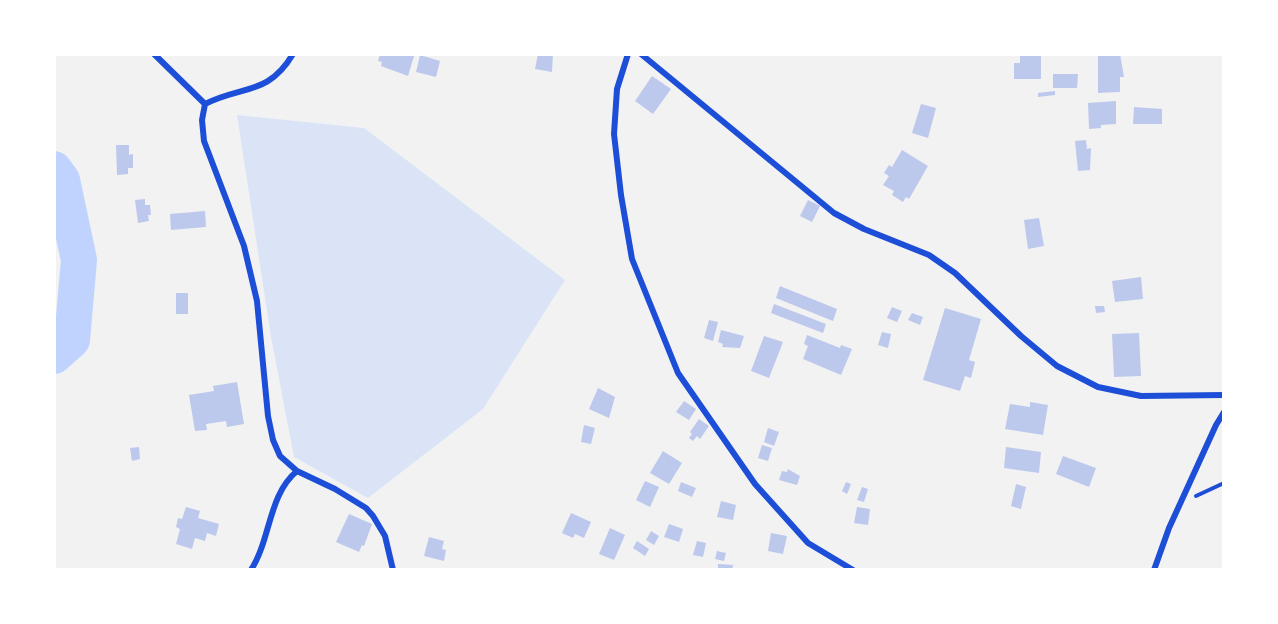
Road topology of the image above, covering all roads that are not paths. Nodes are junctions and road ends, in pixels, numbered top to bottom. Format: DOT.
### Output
graph roads {
  1 [pos="154,54"];
  2 [pos="293,54"];
  3 [pos="628,54"];
  4 [pos="641,54"];
  5 [pos="206,104"];
  6 [pos="1224,395"];
  7 [pos="1224,412"];
  8 [pos="297,471"];
  9 [pos="251,570"];
  10 [pos="393,570"];
  11 [pos="853,570"];
  12 [pos="1154,570"];
  1 -- 5 [label="street"];
  2 -- 5 [label="street"];
  3 -- 11 [label="street"];
  4 -- 6 [label="street"];
  5 -- 8 [label="street"];
  7 -- 12 [label="street"];
  8 -- 9 [label="street"];
  8 -- 10 [label="street"];
}
